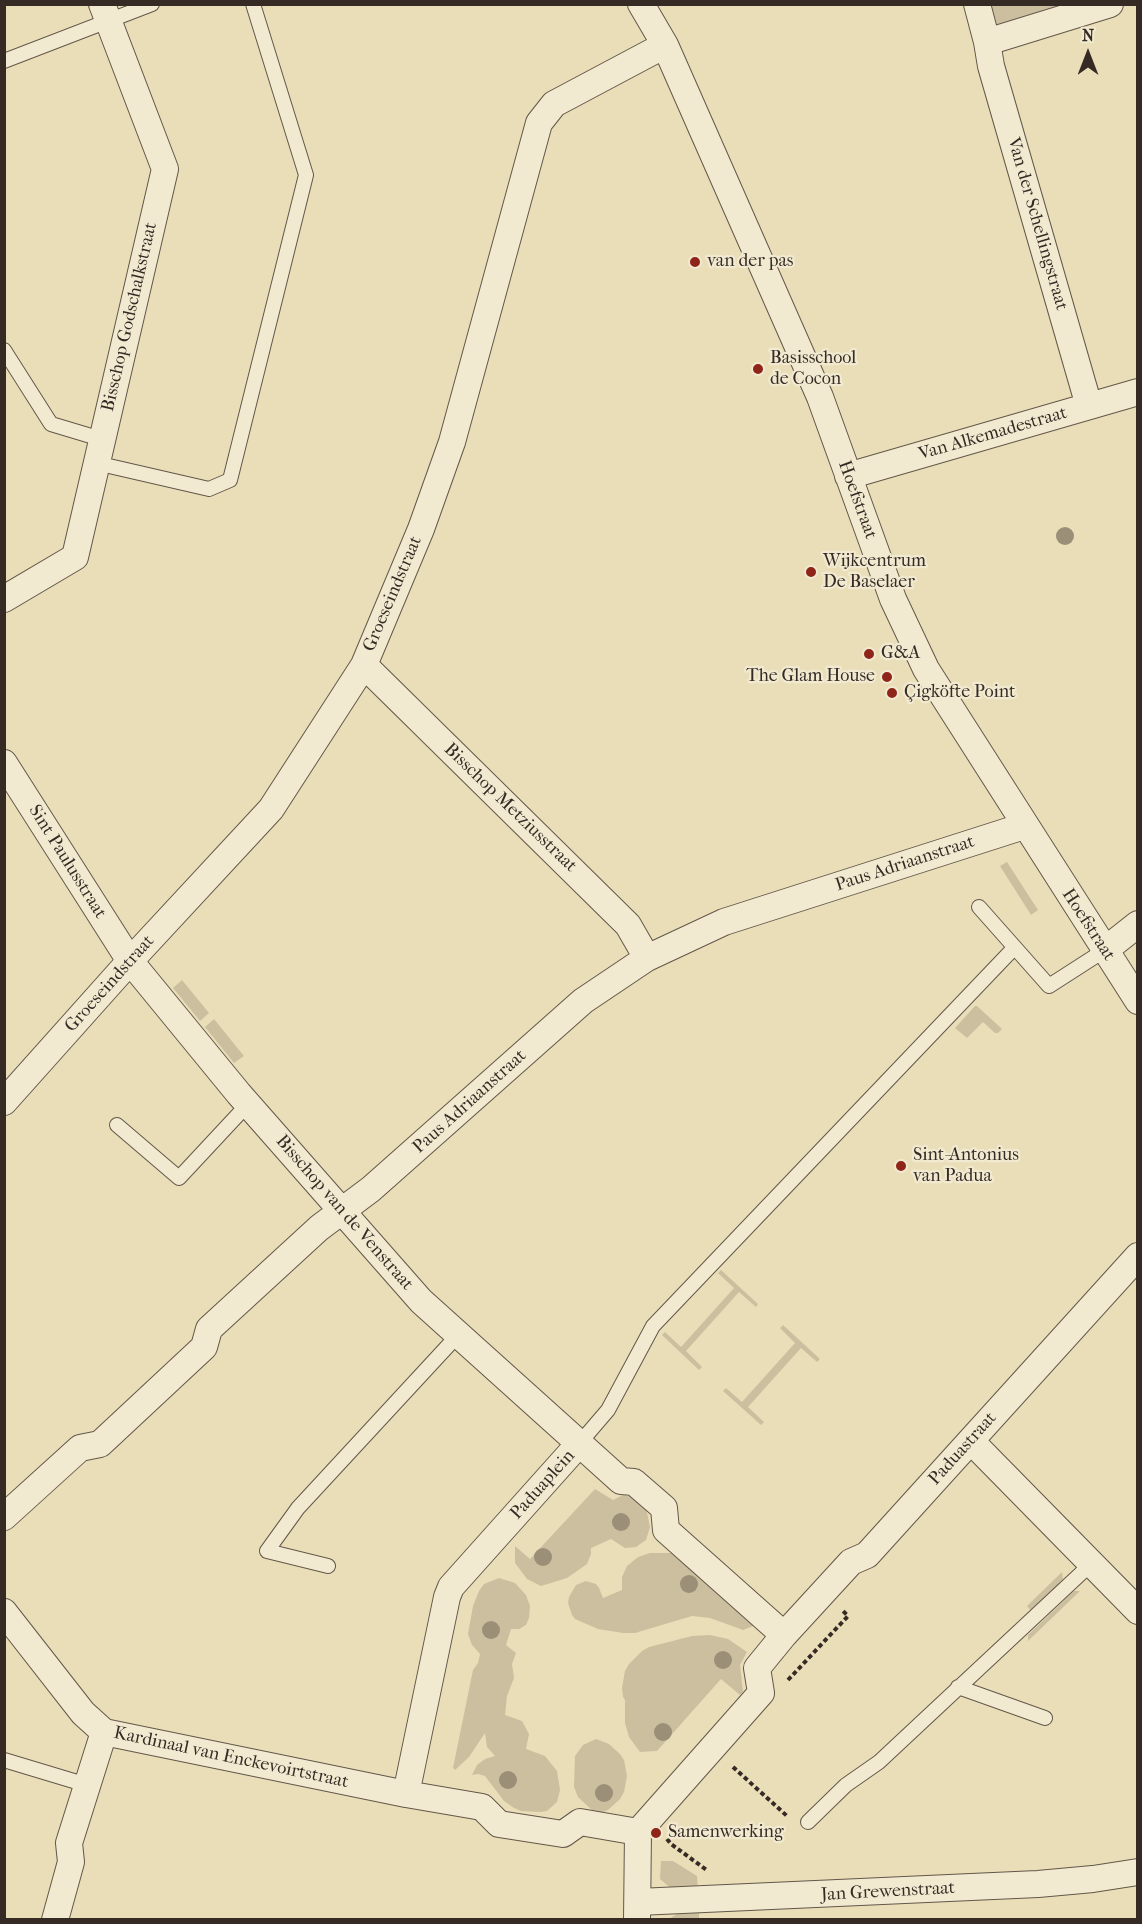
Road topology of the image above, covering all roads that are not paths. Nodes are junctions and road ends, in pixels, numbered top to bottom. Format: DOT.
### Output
graph roads {
  1 [pos="152,4"];
  2 [pos="253,4"];
  3 [pos="977,4"];
  4 [pos="1110,4"];
  5 [pos="644,6"];
  6 [pos="105,14"];
  7 [pos="987,42"];
  8 [pos="665,45"];
  9 [pos="4,62"];
  10 [pos="4,350"];
  11 [pos="1137,392"];
  12 [pos="1089,406"];
  13 [pos="99,451"];
  14 [pos="848,476"];
  15 [pos="4,599"];
  16 [pos="364,665"];
  17 [pos="4,763"];
  18 [pos="1024,826"];
  19 [pos="979,907"];
  20 [pos="1137,924"];
  21 [pos="1014,948"];
  22 [pos="1105,950"];
  23 [pos="647,958"];
  24 [pos="130,961"];
  25 [pos="1137,1001"];
  26 [pos="4,1102"];
  27 [pos="248,1104"];
  28 [pos="117,1125"];
  29 [pos="341,1211"];
  30 [pos="1137,1256"];
  31 [pos="458,1335"];
  32 [pos="971,1441"];
  33 [pos="578,1445"];
  34 [pos="4,1517"];
  35 [pos="1091,1564"];
  36 [pos="328,1566"];
  37 [pos="1137,1611"];
  38 [pos="4,1612"];
  39 [pos="784,1635"];
  40 [pos="958,1687"];
  41 [pos="1045,1718"];
  42 [pos="104,1732"];
  43 [pos="4,1760"];
  44 [pos="87,1785"];
  45 [pos="406,1794"];
  46 [pos="808,1822"];
  47 [pos="645,1824"];
  48 [pos="1137,1872"];
  49 [pos="638,1911"];
  50 [pos="54,1920"];
  1 -- 6 [label="lane"];
  2 -- 13 [label="lane"];
  3 -- 7 [label="street, Van der Schellingstraat"];
  4 -- 7 [label="street"];
  5 -- 8 [label="street, Hoefstraat"];
  6 -- 9 [label="lane"];
  6 -- 13 [label="street, Bisschop Godschalkstraat"];
  7 -- 12 [label="street, Van der Schellingstraat"];
  8 -- 14 [label="street, Hoefstraat"];
  8 -- 16 [label="street, Groeseindstraat"];
  10 -- 13 [label="lane"];
  11 -- 12 [label="street, Van Alkemadestraat"];
  12 -- 14 [label="street, Van Alkemadestraat"];
  13 -- 15 [label="street, Bisschop Godschalkstraat"];
  14 -- 18 [label="street, Hoefstraat"];
  16 -- 23 [label="street, Bisschop Metziusstraat"];
  16 -- 24 [label="street, Groeseindstraat"];
  17 -- 24 [label="street, Sint Paulusstraat"];
  18 -- 22 [label="street, Hoefstraat"];
  18 -- 23 [label="street, Paus Adriaanstraat"];
  19 -- 21 [label="lane"];
  20 -- 22 [label="street"];
  21 -- 22 [label="lane"];
  21 -- 33 [label="lane"];
  22 -- 25 [label="street, Hoefstraat"];
  23 -- 29 [label="street, Paus Adriaanstraat"];
  24 -- 26 [label="street, Groeseindstraat"];
  24 -- 27 [label="street, Bisschop van de Venstraat"];
  27 -- 28 [label="lane"];
  27 -- 29 [label="street, Bisschop van de Venstraat"];
  29 -- 31 [label="street, Bisschop van de Venstraat"];
  29 -- 34 [label="street, Paus Adriaanstraat"];
  30 -- 32 [label="street, Paduastraat"];
  31 -- 33 [label="street, Bisschop van de Venstraat"];
  31 -- 36 [label="lane"];
  32 -- 35 [label="street"];
  32 -- 39 [label="street, Paduastraat"];
  33 -- 39 [label="street, Paduaplein"];
  33 -- 45 [label="street, Paduaplein"];
  35 -- 37 [label="street"];
  35 -- 40 [label="lane"];
  38 -- 42 [label="street, Kardinaal van Enckevoirtstraat"];
  39 -- 47 [label="street"];
  40 -- 41 [label="lane"];
  40 -- 46 [label="lane"];
  42 -- 44 [label="street"];
  42 -- 45 [label="street, Kardinaal van Enckevoirtstraat"];
  43 -- 44 [label="lane"];
  44 -- 50 [label="street"];
  45 -- 47 [label="street"];
  47 -- 49 [label="street"];
  48 -- 49 [label="street, Jan Grewenstraat"];
}
